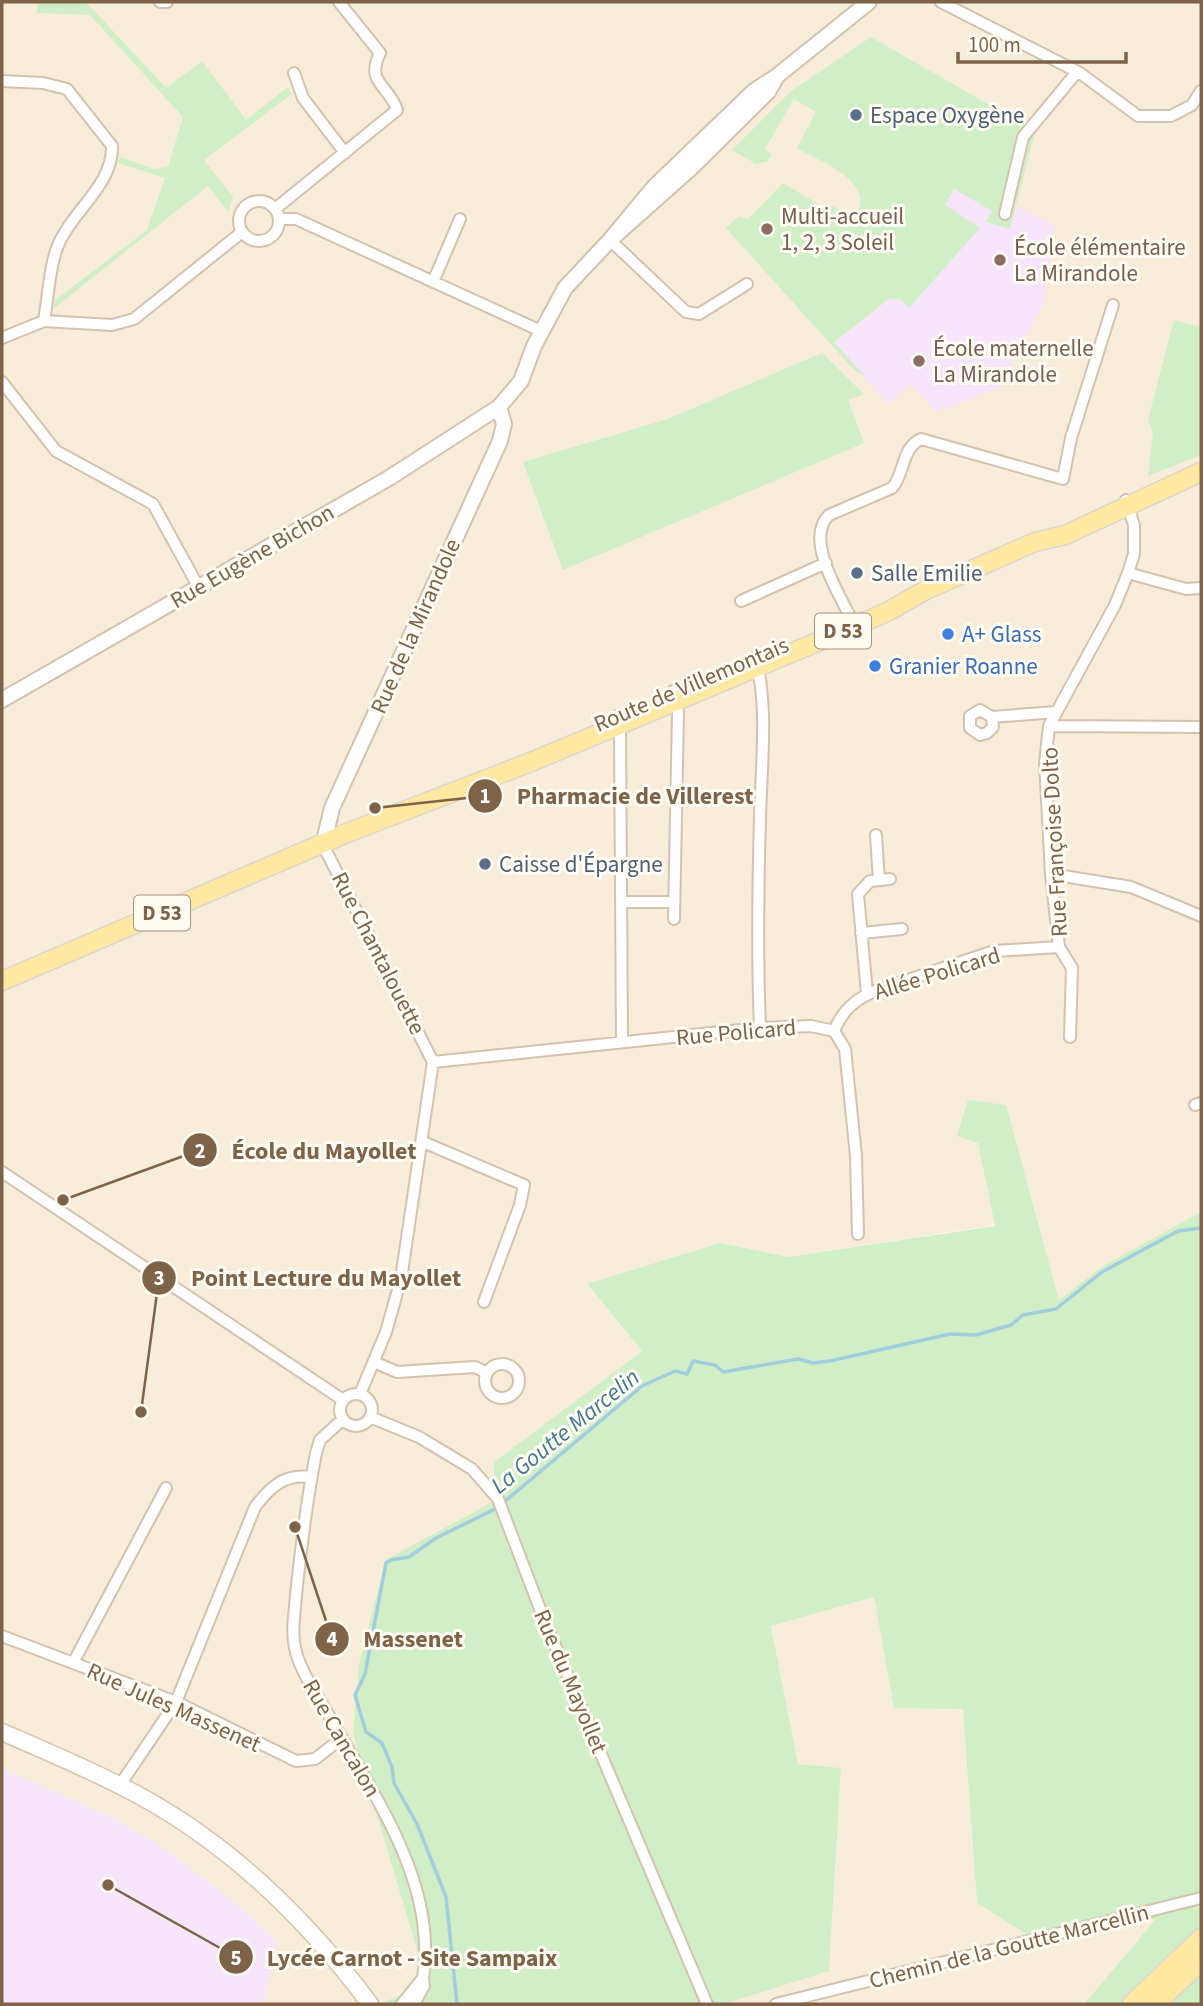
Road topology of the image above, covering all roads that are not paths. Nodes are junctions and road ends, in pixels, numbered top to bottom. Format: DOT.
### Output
graph roads {
  1 [pos="160,2"];
  2 [pos="167,2"];
  3 [pos="339,2"];
  4 [pos="869,2"];
  5 [pos="941,2"];
  6 [pos="1077,72"];
  7 [pos="294,73"];
  8 [pos="2,82"];
  9 [pos="1201,91"];
  10 [pos="1196,108"];
  11 [pos="345,153"];
  12 [pos="277,214"];
  13 [pos="1005,214"];
  14 [pos="460,219"];
  15 [pos="242,232"];
  16 [pos="611,240"];
  17 [pos="433,282"];
  18 [pos="747,284"];
  19 [pos="1113,305"];
  20 [pos="44,321"];
  21 [pos="541,331"];
  22 [pos="2,338"];
  23 [pos="2,382"];
  24 [pos="499,407"];
  25 [pos="1198,473"];
  26 [pos="1127,502"];
  27 [pos="826,563"];
  28 [pos="1128,573"];
  29 [pos="198,586"];
  30 [pos="1201,588"];
  31 [pos="741,601"];
  32 [pos="852,621"];
  33 [pos="756,662"];
  34 [pos="674,696"];
  35 [pos="2,700"];
  36 [pos="1056,712"];
  37 [pos="992,717"];
  38 [pos="618,720"];
  39 [pos="1049,726"];
  40 [pos="1201,727"];
  41 [pos="876,835"];
  42 [pos="323,845"];
  43 [pos="1051,874"];
  44 [pos="622,902"];
  45 [pos="674,902"];
  46 [pos="1201,916"];
  47 [pos="674,919"];
  48 [pos="902,929"];
  49 [pos="861,933"];
  50 [pos="1059,947"];
  51 [pos="2,981"];
  52 [pos="867,994"];
  53 [pos="760,1028"];
  54 [pos="834,1031"];
  55 [pos="1070,1037"];
  56 [pos="622,1042"];
  57 [pos="433,1062"];
  58 [pos="423,1142"];
  59 [pos="3,1175"];
  60 [pos="858,1234"];
  61 [pos="484,1302"];
  62 [pos="374,1362"];
  63 [pos="487,1373"];
  64 [pos="360,1394"];
  65 [pos="343,1400"];
  66 [pos="370,1417"];
  67 [pos="343,1419"];
  68 [pos="311,1477"];
  69 [pos="166,1489"];
  70 [pos="2,1636"];
  71 [pos="73,1662"];
  72 [pos="176,1702"];
  73 [pos="2,1732"];
  74 [pos="342,1738"];
  75 [pos="120,1785"];
  76 [pos="1201,1898"];
  77 [pos="1201,1938"];
  78 [pos="1201,1961"];
  79 [pos="342,1969"];
  80 [pos="424,1978"];
  81 [pos="355,2004"];
  82 [pos="370,2004"];
  83 [pos="402,2004"];
  84 [pos="414,2004"];
  85 [pos="707,2004"];
  86 [pos="776,2004"];
  87 [pos="1132,2004"];
  88 [pos="1156,2004"];
  1 -- 2 [label="street"];
  3 -- 11 [label="street"];
  4 -- 16 [label="street, Rue Eugène Bichon"];
  5 -- 6 [label="street"];
  6 -- 10 [label="street"];
  6 -- 13 [label="street"];
  7 -- 11 [label="street"];
  8 -- 20 [label="street"];
  9 -- 10 [label="street"];
  11 -- 12 [label="street"];
  12 -- 15 [label="street"];
  12 -- 15 [label="street"];
  12 -- 17 [label="street"];
  14 -- 17 [label="street"];
  15 -- 20 [label="street"];
  16 -- 18 [label="street"];
  16 -- 21 [label="street, Rue Eugène Bichon"];
  17 -- 21 [label="street"];
  19 -- 27 [label="street"];
  20 -- 22 [label="street"];
  21 -- 24 [label="street, Rue Eugène Bichon"];
  23 -- 29 [label="street"];
  24 -- 29 [label="street, Rue Eugène Bichon"];
  24 -- 42 [label="street, Rue de la Mirandole"];
  25 -- 26 [label="main road, Route de Villemontais / D 53"];
  26 -- 28 [label="street, Rue Françoise Dolto"];
  26 -- 32 [label="main road, Route de Villemontais / D 53"];
  27 -- 31 [label="street"];
  27 -- 32 [label="street"];
  28 -- 30 [label="street"];
  28 -- 36 [label="street, Rue Françoise Dolto"];
  29 -- 35 [label="street, Rue Eugène Bichon"];
  32 -- 33 [label="main road, Route de Villemontais / D 53"];
  33 -- 34 [label="main road, Route de Villemontais / D 53"];
  33 -- 53 [label="street"];
  34 -- 38 [label="main road, Route de Villemontais / D 53"];
  34 -- 45 [label="street"];
  36 -- 37 [label="street"];
  36 -- 39 [label="street, Rue Françoise Dolto"];
  38 -- 42 [label="main road, Route de Villemontais / D 53"];
  38 -- 44 [label="street"];
  39 -- 40 [label="street"];
  39 -- 43 [label="street, Rue Françoise Dolto"];
  41 -- 49 [label="street"];
  42 -- 51 [label="main road, D 53"];
  42 -- 57 [label="street, Rue Chantalouette"];
  43 -- 46 [label="street"];
  43 -- 50 [label="street, Rue Françoise Dolto"];
  44 -- 45 [label="street"];
  44 -- 56 [label="street"];
  45 -- 47 [label="street"];
  48 -- 49 [label="street"];
  49 -- 52 [label="street"];
  50 -- 52 [label="street, Allée Policard"];
  50 -- 55 [label="street, Rue Françoise Dolto"];
  52 -- 54 [label="street, Allée Policard"];
  53 -- 54 [label="street, Rue Policard"];
  53 -- 56 [label="street, Rue Policard"];
  54 -- 60 [label="street"];
  56 -- 57 [label="street, Rue Policard"];
  57 -- 58 [label="street"];
  58 -- 61 [label="street"];
  58 -- 62 [label="street"];
  59 -- 65 [label="street"];
  62 -- 63 [label="street"];
  62 -- 64 [label="street"];
  64 -- 65 [label="street"];
  64 -- 66 [label="street"];
  65 -- 67 [label="street"];
  66 -- 67 [label="street"];
  66 -- 85 [label="street, Rue du Mayollet"];
  67 -- 68 [label="street, Rue Cancalon"];
  68 -- 72 [label="street"];
  68 -- 74 [label="street, Rue Cancalon"];
  69 -- 71 [label="street"];
  70 -- 71 [label="street, Rue Jules Massenet"];
  71 -- 72 [label="street, Rue Jules Massenet"];
  72 -- 74 [label="street, Rue Jules Massenet"];
  72 -- 75 [label="street"];
  73 -- 75 [label="main road"];
  74 -- 80 [label="street, Rue Cancalon"];
  75 -- 79 [label="main road"];
  76 -- 86 [label="street, Chemin de la Goutte Marcellin"];
  77 -- 87 [label="main road"];
  78 -- 88 [label="main road"];
  79 -- 81 [label="main road"];
  79 -- 82 [label="main road"];
  80 -- 83 [label="street"];
  80 -- 84 [label="street, Rue Cancalon"];
}
